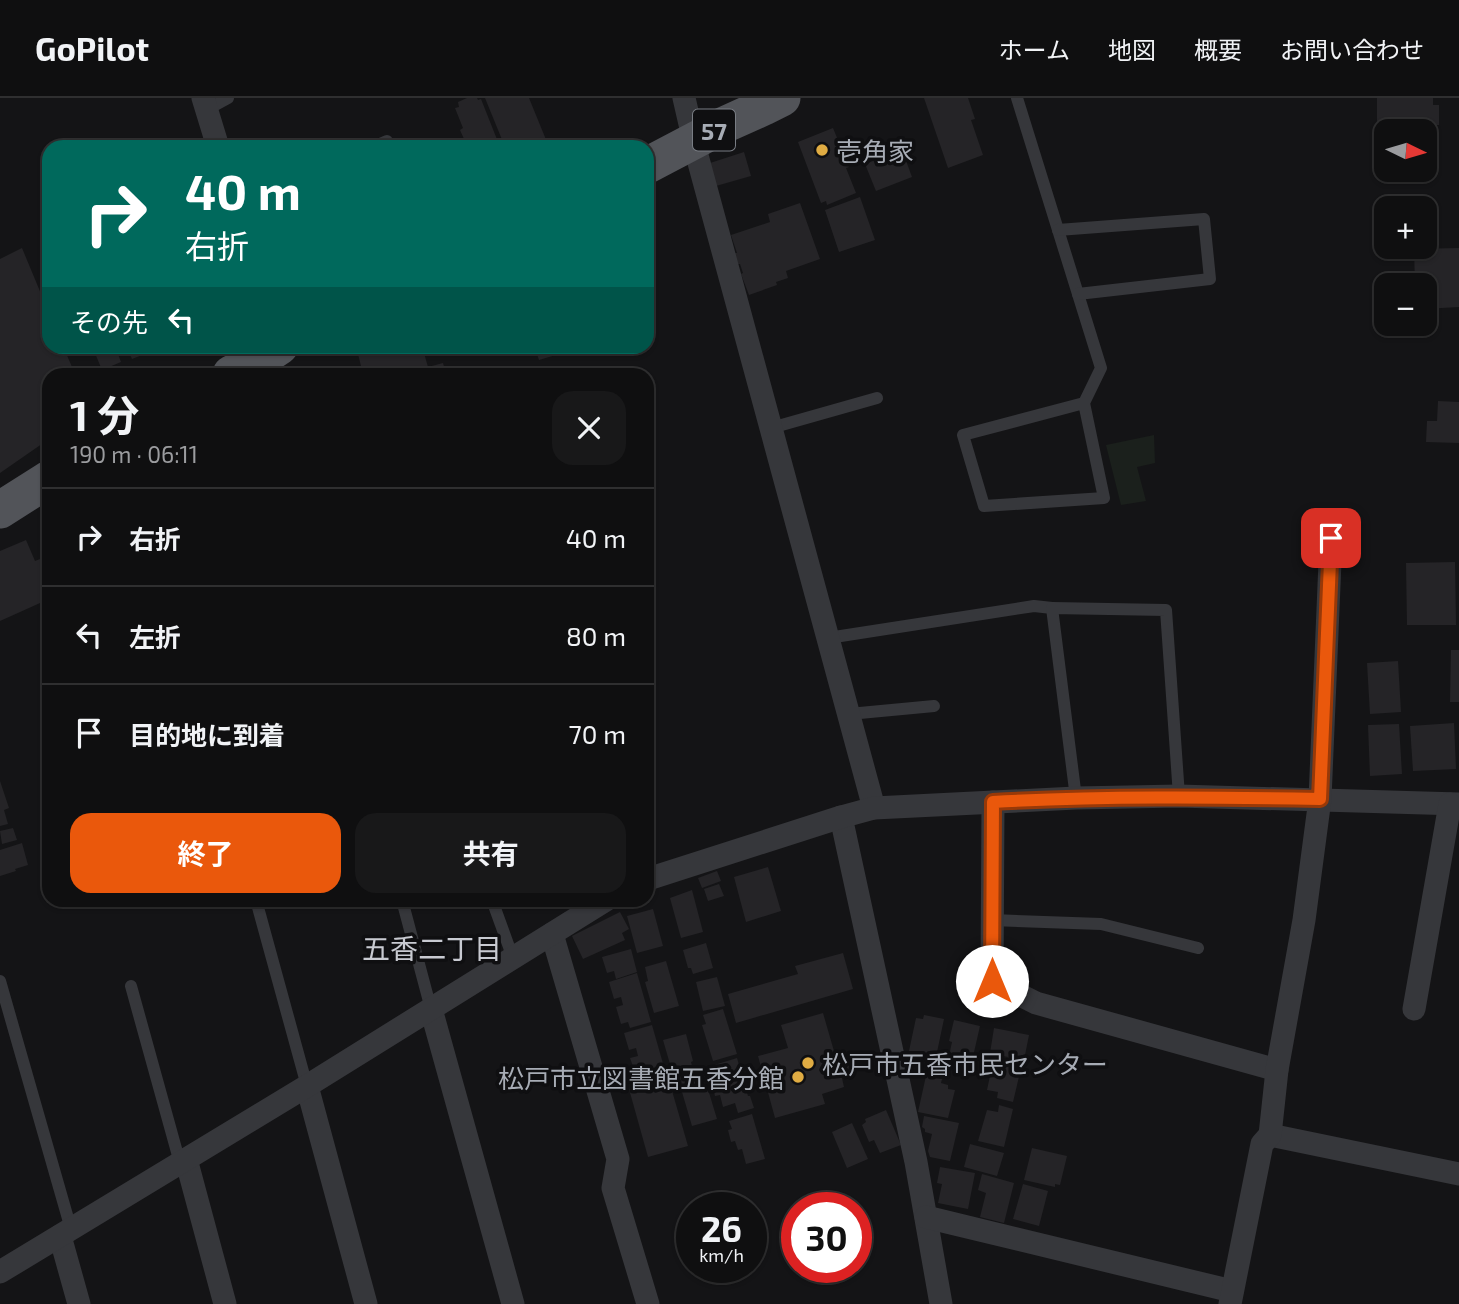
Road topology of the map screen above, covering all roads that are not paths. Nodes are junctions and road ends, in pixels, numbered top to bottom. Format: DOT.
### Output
graph roads {
  1 [pos="229,98"];
  2 [pos="684,98"];
  3 [pos="1017,98"];
  4 [pos="769,101"];
  5 [pos="204,104"];
  6 [pos="216,140"];
  7 [pos="693,140"];
  8 [pos="654,161"];
  9 [pos="1058,230"];
  10 [pos="1078,294"];
  11 [pos="268,354"];
  12 [pos="243,368"];
  13 [pos="877,398"];
  14 [pos="1084,403"];
  15 [pos="771,428"];
  16 [pos="42,483"];
  17 [pos="0,510"];
  18 [pos="1331,538"];
  19 [pos="1052,608"];
  20 [pos="828,638"];
  21 [pos="934,706"];
  22 [pos="849,714"];
  23 [pos="1180,796"];
  24 [pos="1076,797"];
  25 [pos="1320,799"];
  26 [pos="993,802"];
  27 [pos="1454,804"];
  28 [pos="874,808"];
  29 [pos="841,817"];
  30 [pos="654,878"];
  31 [pos="259,907"];
  32 [pos="404,907"];
  33 [pos="495,907"];
  34 [pos="595,907"];
  35 [pos="992,920"];
  36 [pos="552,934"];
  37 [pos="1198,948"];
  38 [pos="513,958"];
  39 [pos="0,981"];
  40 [pos="131,986"];
  41 [pos="431,1009"];
  42 [pos="1414,1009"];
  43 [pos="1278,1070"];
  44 [pos="307,1086"];
  45 [pos="1270,1135"];
  46 [pos="183,1161"];
  47 [pos="1459,1174"];
  48 [pos="926,1217"];
  49 [pos="66,1232"];
  50 [pos="0,1272"];
  51 [pos="1231,1298"];
  52 [pos="79,1304"];
  53 [pos="225,1304"];
  54 [pos="366,1304"];
  55 [pos="513,1304"];
  56 [pos="648,1304"];
  57 [pos="941,1304"];
  1 -- 5 [label="lane"];
  2 -- 7 [label="street"];
  3 -- 9 [label="lane"];
  4 -- 7 [label="main road, 57"];
  5 -- 6 [label="street"];
  7 -- 8 [label="main road, 57"];
  7 -- 15 [label="street"];
  9 -- 10 [label="lane"];
  9 -- 10 [label="lane"];
  10 -- 14 [label="lane"];
  11 -- 12 [label="main road"];
  13 -- 15 [label="lane"];
  14 -- 14 [label="lane"];
  15 -- 20 [label="street"];
  16 -- 17 [label="main road"];
  18 -- 25 [label="street"];
  19 -- 20 [label="lane"];
  19 -- 23 [label="lane"];
  19 -- 24 [label="lane"];
  20 -- 22 [label="street"];
  21 -- 22 [label="lane"];
  22 -- 28 [label="street"];
  23 -- 24 [label="street"];
  23 -- 25 [label="street"];
  24 -- 26 [label="street"];
  25 -- 27 [label="street"];
  25 -- 43 [label="street"];
  26 -- 28 [label="street"];
  26 -- 35 [label="street"];
  27 -- 42 [label="street"];
  28 -- 29 [label="street"];
  29 -- 30 [label="street"];
  29 -- 48 [label="street"];
  31 -- 44 [label="lane"];
  32 -- 41 [label="lane"];
  33 -- 38 [label="lane"];
  34 -- 36 [label="street"];
  35 -- 37 [label="lane"];
  35 -- 43 [label="street"];
  36 -- 38 [label="street"];
  36 -- 56 [label="street"];
  38 -- 41 [label="street"];
  39 -- 49 [label="lane"];
  40 -- 46 [label="lane"];
  41 -- 44 [label="street"];
  41 -- 55 [label="street"];
  43 -- 45 [label="street"];
  44 -- 46 [label="street"];
  44 -- 54 [label="street"];
  45 -- 47 [label="street"];
  45 -- 51 [label="street"];
  46 -- 49 [label="street"];
  46 -- 53 [label="street"];
  48 -- 51 [label="street"];
  48 -- 57 [label="street"];
  49 -- 50 [label="street"];
  49 -- 52 [label="street"];
}
